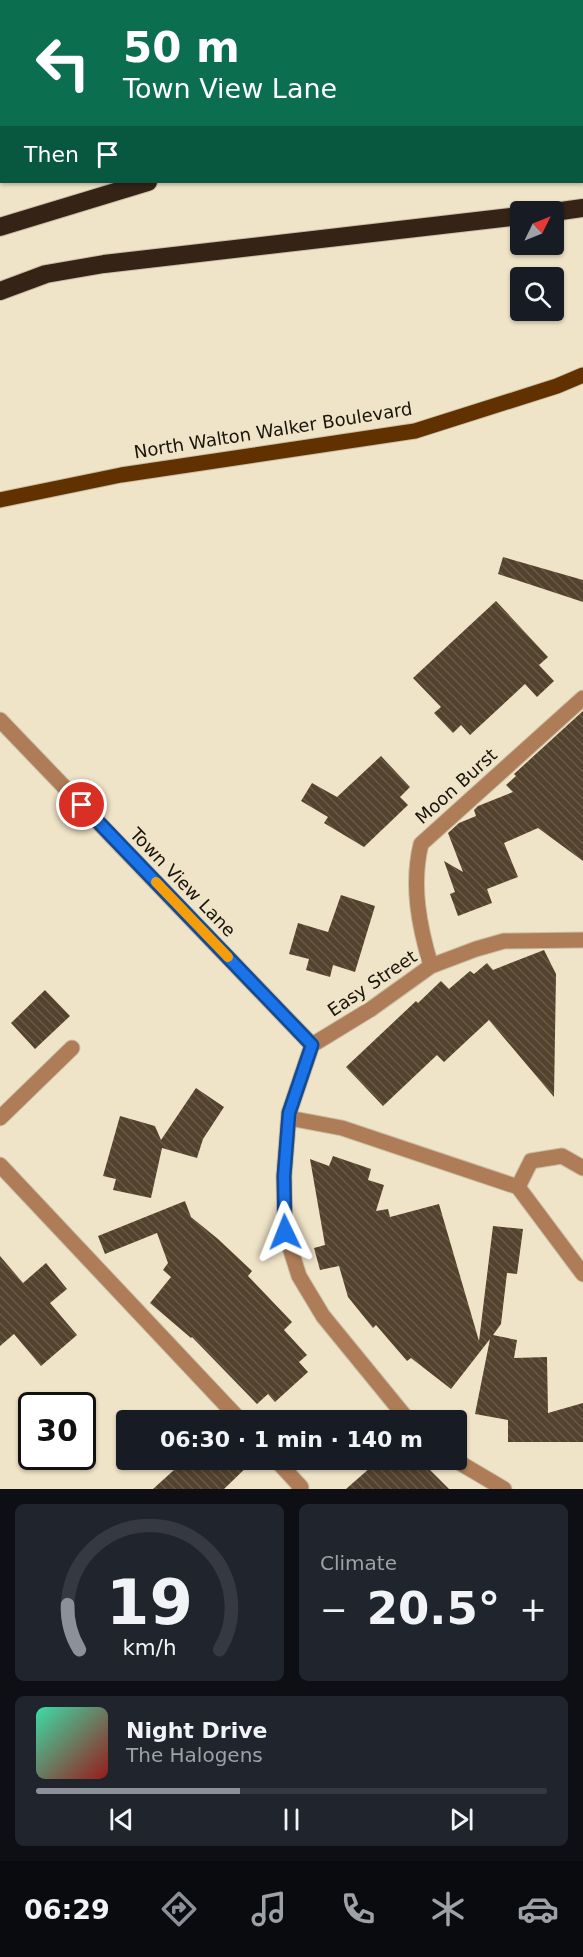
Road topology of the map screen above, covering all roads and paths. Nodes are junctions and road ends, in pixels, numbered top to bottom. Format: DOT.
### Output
graph roads {
  1 [pos="145,183"];
  2 [pos="583,208"];
  3 [pos="564,211"];
  4 [pos="510,217"];
  5 [pos="0,227"];
  6 [pos="0,291"];
  7 [pos="583,375"];
  8 [pos="0,500"];
  9 [pos="583,698"];
  10 [pos="0,720"];
  11 [pos="583,940"];
  12 [pos="431,966"];
  13 [pos="312,1045"];
  14 [pos="72,1048"];
  15 [pos="0,1118"];
  16 [pos="289,1118"];
  17 [pos="0,1165"];
  18 [pos="583,1168"];
  19 [pos="518,1187"];
  20 [pos="583,1274"];
  21 [pos="231,1410"];
  22 [pos="400,1410"];
  23 [pos="467,1467"];
  24 [pos="285,1470"];
  25 [pos="300,1488"];
  26 [pos="504,1489"];
  1 -- 5 [label="highway"];
  2 -- 3 [label="highway"];
  4 -- 6 [label="highway"];
  7 -- 8 [label="main road, North Walton Walker Boulevard"];
  9 -- 12 [label="street, Moon Burst"];
  10 -- 13 [label="street, Town View Lane"];
  11 -- 12 [label="street, Easy Street"];
  12 -- 13 [label="street, Easy Street"];
  13 -- 16 [label="street"];
  14 -- 15 [label="street"];
  16 -- 19 [label="street"];
  16 -- 22 [label="street"];
  17 -- 21 [label="street"];
  18 -- 19 [label="street"];
  19 -- 20 [label="street"];
  23 -- 26 [label="street"];
  24 -- 25 [label="street"];
}
